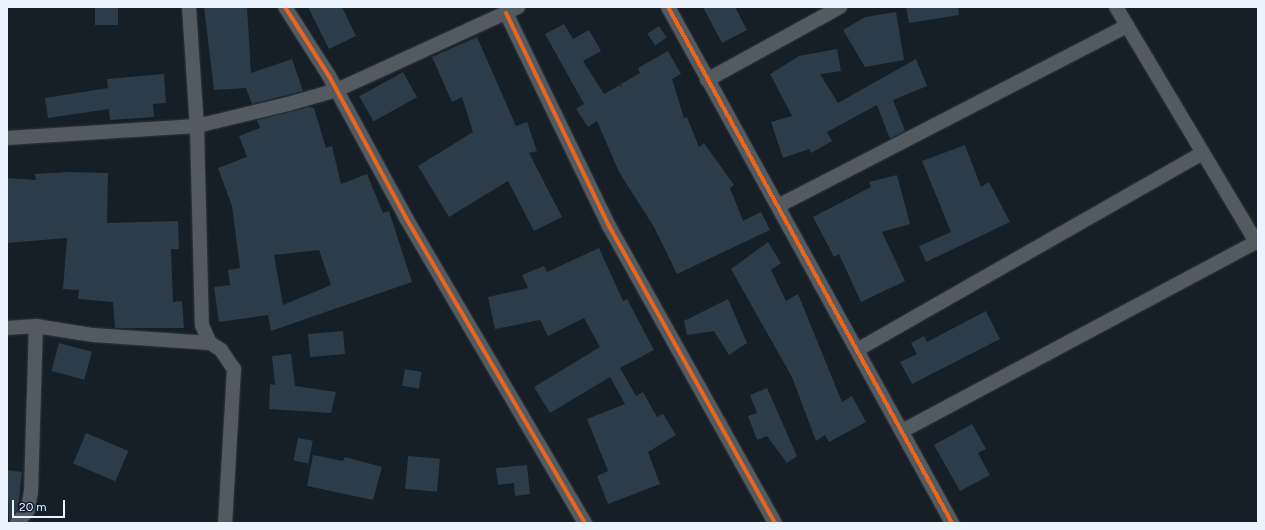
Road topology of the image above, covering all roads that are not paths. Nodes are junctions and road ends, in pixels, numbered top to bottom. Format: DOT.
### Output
graph roads {
  1 [pos="189,7"];
  2 [pos="285,7"];
  3 [pos="668,7"];
  4 [pos="840,7"];
  5 [pos="1116,7"];
  6 [pos="512,10"];
  7 [pos="1126,26"];
  8 [pos="707,80"];
  9 [pos="337,90"];
  10 [pos="197,126"];
  11 [pos="7,138"];
  12 [pos="1203,153"];
  13 [pos="778,206"];
  14 [pos="1257,241"];
  15 [pos="36,326"];
  16 [pos="7,328"];
  17 [pos="210,343"];
  18 [pos="857,350"];
  19 [pos="904,430"];
  20 [pos="7,516"];
  21 [pos="23,522"];
  22 [pos="225,523"];
  23 [pos="585,523"];
  24 [pos="775,523"];
  25 [pos="952,523"];
  1 -- 10 [label="street"];
  2 -- 9 [label="street"];
  3 -- 8 [label="street"];
  4 -- 8 [label="street"];
  5 -- 7 [label="street"];
  6 -- 9 [label="street"];
  6 -- 24 [label="street"];
  7 -- 12 [label="street"];
  7 -- 13 [label="street"];
  8 -- 13 [label="street"];
  9 -- 10 [label="street"];
  9 -- 23 [label="street"];
  10 -- 11 [label="street"];
  10 -- 17 [label="street"];
  12 -- 14 [label="street"];
  12 -- 18 [label="street"];
  13 -- 18 [label="street"];
  14 -- 19 [label="street"];
  15 -- 16 [label="street"];
  15 -- 17 [label="street"];
  15 -- 21 [label="street"];
  17 -- 22 [label="street"];
  18 -- 19 [label="street"];
  19 -- 25 [label="street"];
  20 -- 21 [label="street"];
}
